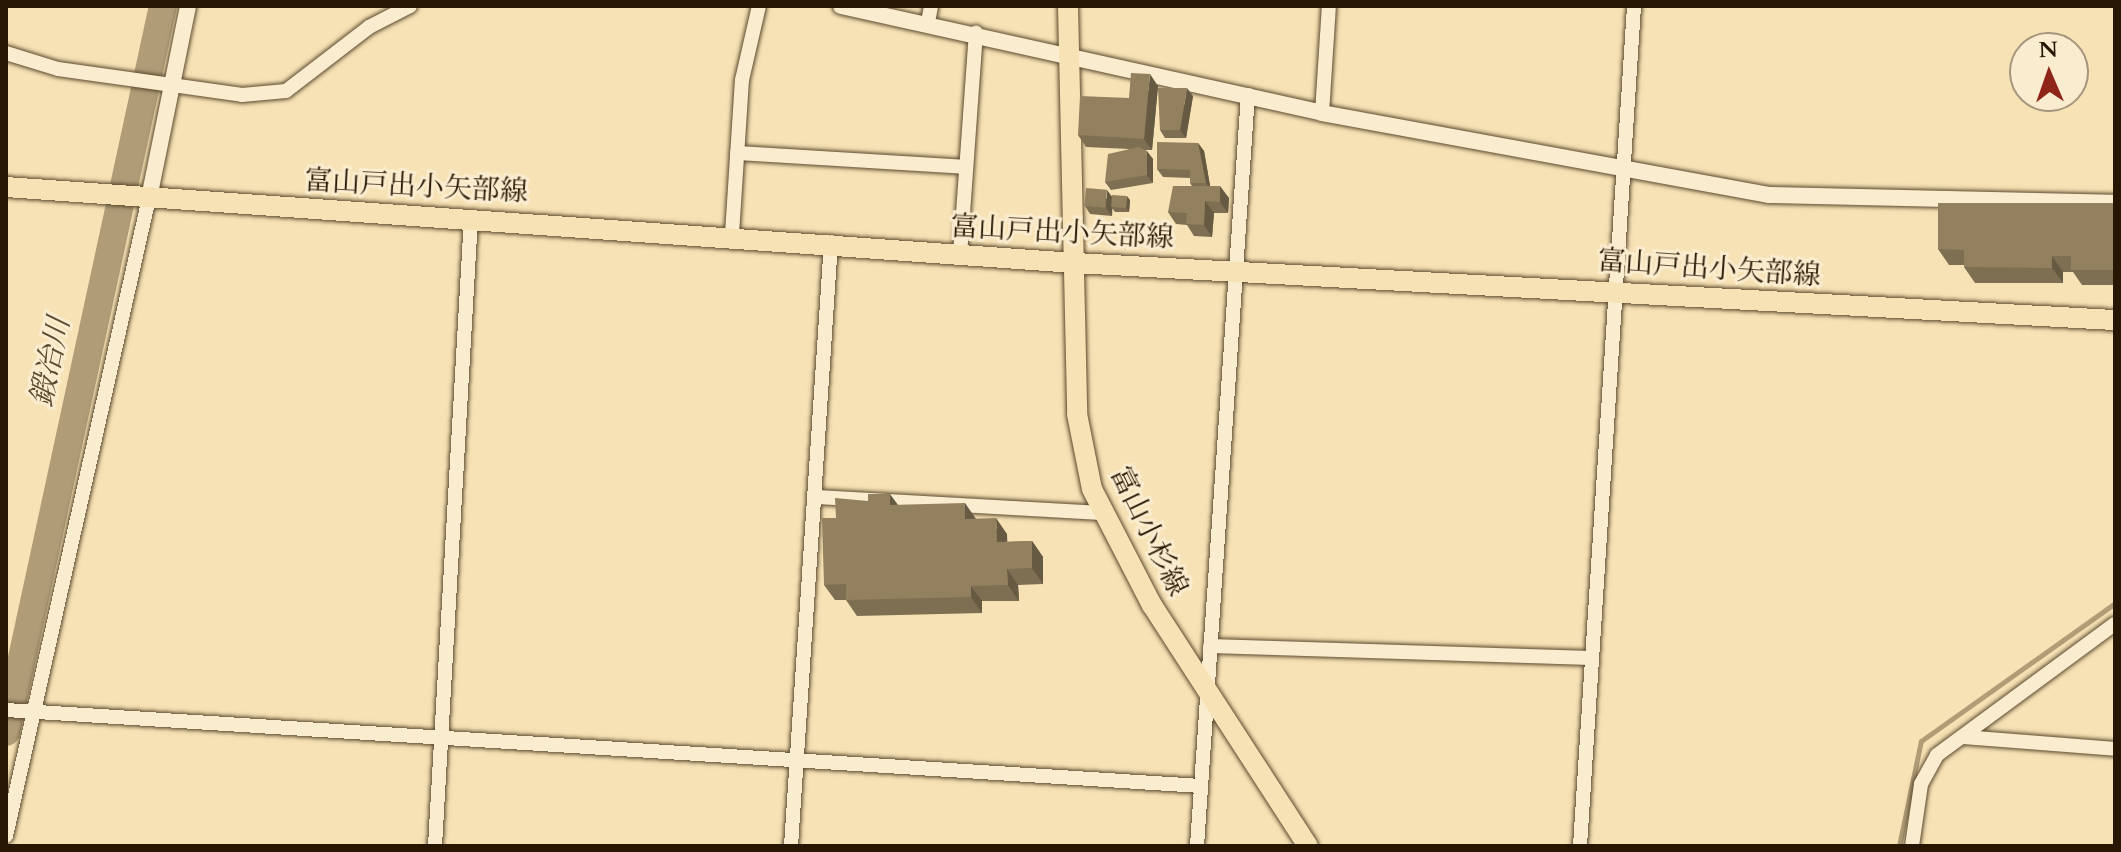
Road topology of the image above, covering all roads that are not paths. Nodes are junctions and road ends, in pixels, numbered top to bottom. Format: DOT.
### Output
graph roads {
  1 [pos="188,6"];
  2 [pos="410,6"];
  3 [pos="759,6"];
  4 [pos="841,6"];
  5 [pos="1068,6"];
  6 [pos="1329,6"];
  7 [pos="1634,6"];
  8 [pos="929,14"];
  9 [pos="976,33"];
  10 [pos="6,53"];
  11 [pos="1071,59"];
  12 [pos="169,84"];
  13 [pos="1248,95"];
  14 [pos="1322,113"];
  15 [pos="737,153"];
  16 [pos="965,167"];
  17 [pos="1622,172"];
  18 [pos="6,187"];
  19 [pos="145,198"];
  20 [pos="2115,203"];
  21 [pos="471,217"];
  22 [pos="732,234"];
  23 [pos="831,242"];
  24 [pos="960,255"];
  25 [pos="1075,263"];
  26 [pos="1236,269"];
  27 [pos="1617,290"];
  28 [pos="2115,320"];
  29 [pos="815,497"];
  30 [pos="1104,513"];
  31 [pos="2115,624"];
  32 [pos="1210,646"];
  33 [pos="1592,658"];
  34 [pos="1206,690"];
  35 [pos="6,710"];
  36 [pos="35,712"];
  37 [pos="1964,737"];
  38 [pos="441,739"];
  39 [pos="2115,749"];
  40 [pos="797,762"];
  41 [pos="1201,786"];
  42 [pos="6,836"];
  43 [pos="435,846"];
  44 [pos="791,846"];
  45 [pos="1197,846"];
  46 [pos="1308,846"];
  47 [pos="1580,846"];
  48 [pos="1912,846"];
  1 -- 12 [label="street"];
  2 -- 12 [label="street"];
  3 -- 15 [label="street"];
  4 -- 8 [label="street"];
  5 -- 11 [label="main road, 富山小杉線"];
  6 -- 14 [label="street"];
  7 -- 17 [label="street"];
  8 -- 9 [label="street"];
  9 -- 11 [label="street"];
  9 -- 16 [label="street"];
  10 -- 12 [label="street"];
  11 -- 13 [label="street"];
  11 -- 25 [label="main road, 富山小杉線"];
  12 -- 19 [label="street"];
  13 -- 14 [label="street"];
  13 -- 26 [label="street"];
  14 -- 17 [label="street"];
  15 -- 16 [label="street"];
  15 -- 22 [label="street"];
  16 -- 24 [label="street"];
  17 -- 20 [label="street"];
  17 -- 27 [label="street"];
  18 -- 19 [label="main road, 富山戸出小矢部線"];
  19 -- 21 [label="main road, 富山戸出小矢部線"];
  19 -- 36 [label="street"];
  21 -- 22 [label="main road, 富山戸出小矢部線"];
  21 -- 38 [label="street"];
  22 -- 23 [label="main road, 富山戸出小矢部線"];
  23 -- 24 [label="main road, 富山戸出小矢部線"];
  23 -- 29 [label="street"];
  24 -- 25 [label="main road, 富山戸出小矢部線"];
  25 -- 26 [label="main road, 富山戸出小矢部線"];
  25 -- 30 [label="main road, 富山小杉線"];
  26 -- 27 [label="main road, 富山戸出小矢部線"];
  26 -- 32 [label="street"];
  27 -- 28 [label="main road, 富山戸出小矢部線"];
  27 -- 33 [label="street"];
  29 -- 30 [label="street"];
  29 -- 40 [label="street"];
  30 -- 34 [label="main road, 富山小杉線"];
  31 -- 37 [label="street"];
  32 -- 33 [label="street"];
  32 -- 34 [label="street"];
  33 -- 47 [label="street"];
  34 -- 41 [label="street"];
  34 -- 46 [label="main road, 富山小杉線"];
  35 -- 36 [label="street"];
  36 -- 38 [label="street"];
  36 -- 42 [label="street"];
  37 -- 39 [label="street"];
  37 -- 48 [label="street"];
  38 -- 40 [label="street"];
  38 -- 43 [label="street"];
  40 -- 41 [label="street"];
  40 -- 44 [label="street"];
  41 -- 45 [label="street"];
}
